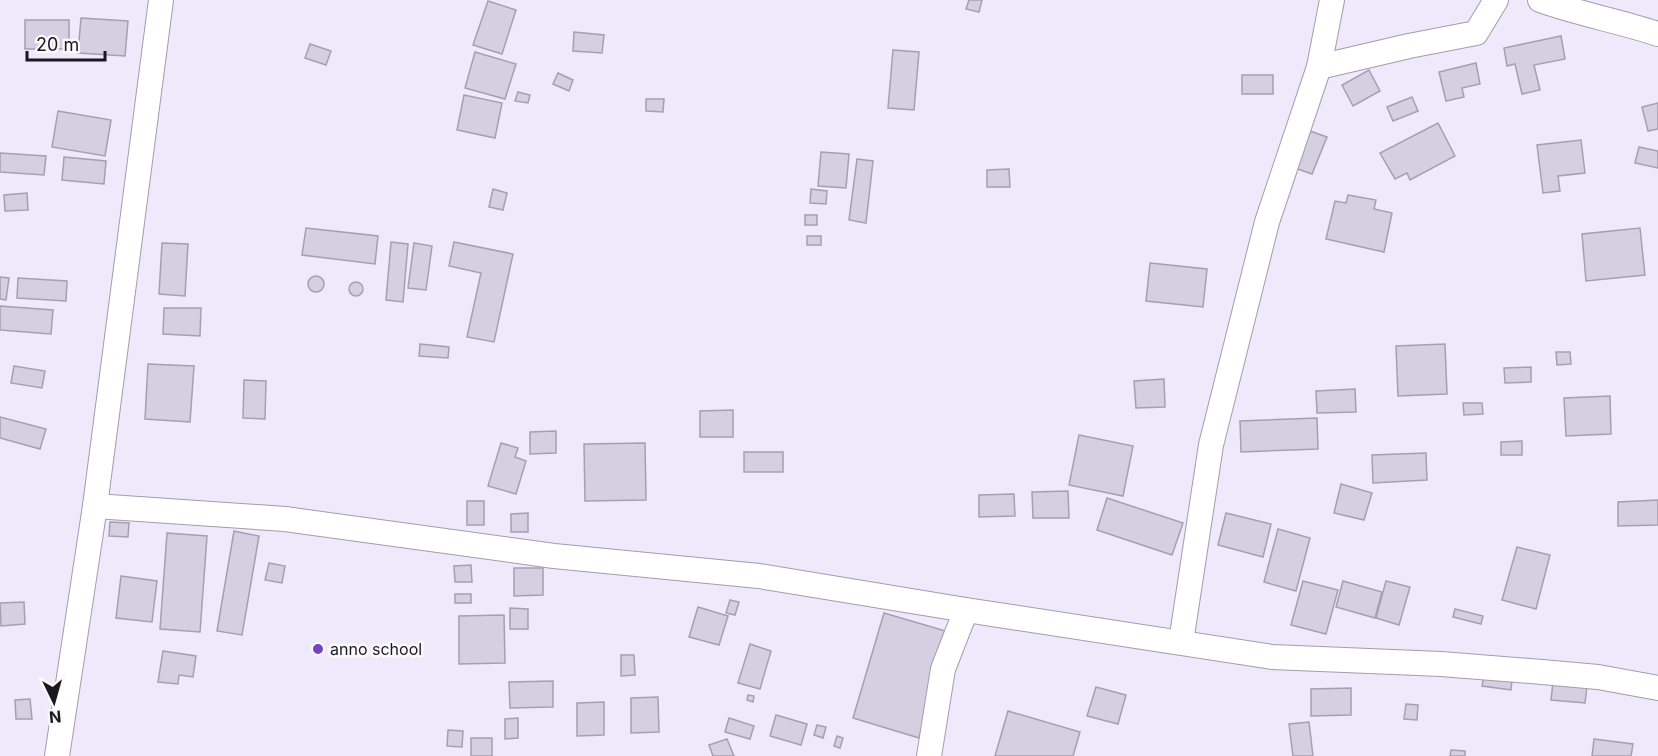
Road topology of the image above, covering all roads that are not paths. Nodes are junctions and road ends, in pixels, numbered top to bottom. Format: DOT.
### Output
graph roads {
  1 [pos="161,0"];
  2 [pos="1332,0"];
  3 [pos="1496,0"];
  4 [pos="1540,0"];
  5 [pos="1658,34"];
  6 [pos="1319,67"];
  7 [pos="95,506"];
  8 [pos="966,610"];
  9 [pos="1181,642"];
  10 [pos="1658,688"];
  11 [pos="57,756"];
  12 [pos="929,756"];
  1 -- 7 [label="street"];
  2 -- 6 [label="street"];
  3 -- 6 [label="street"];
  4 -- 5 [label="street"];
  6 -- 9 [label="street"];
  7 -- 8 [label="street"];
  7 -- 11 [label="street"];
  8 -- 9 [label="street"];
  8 -- 12 [label="street"];
  9 -- 10 [label="street"];
}
